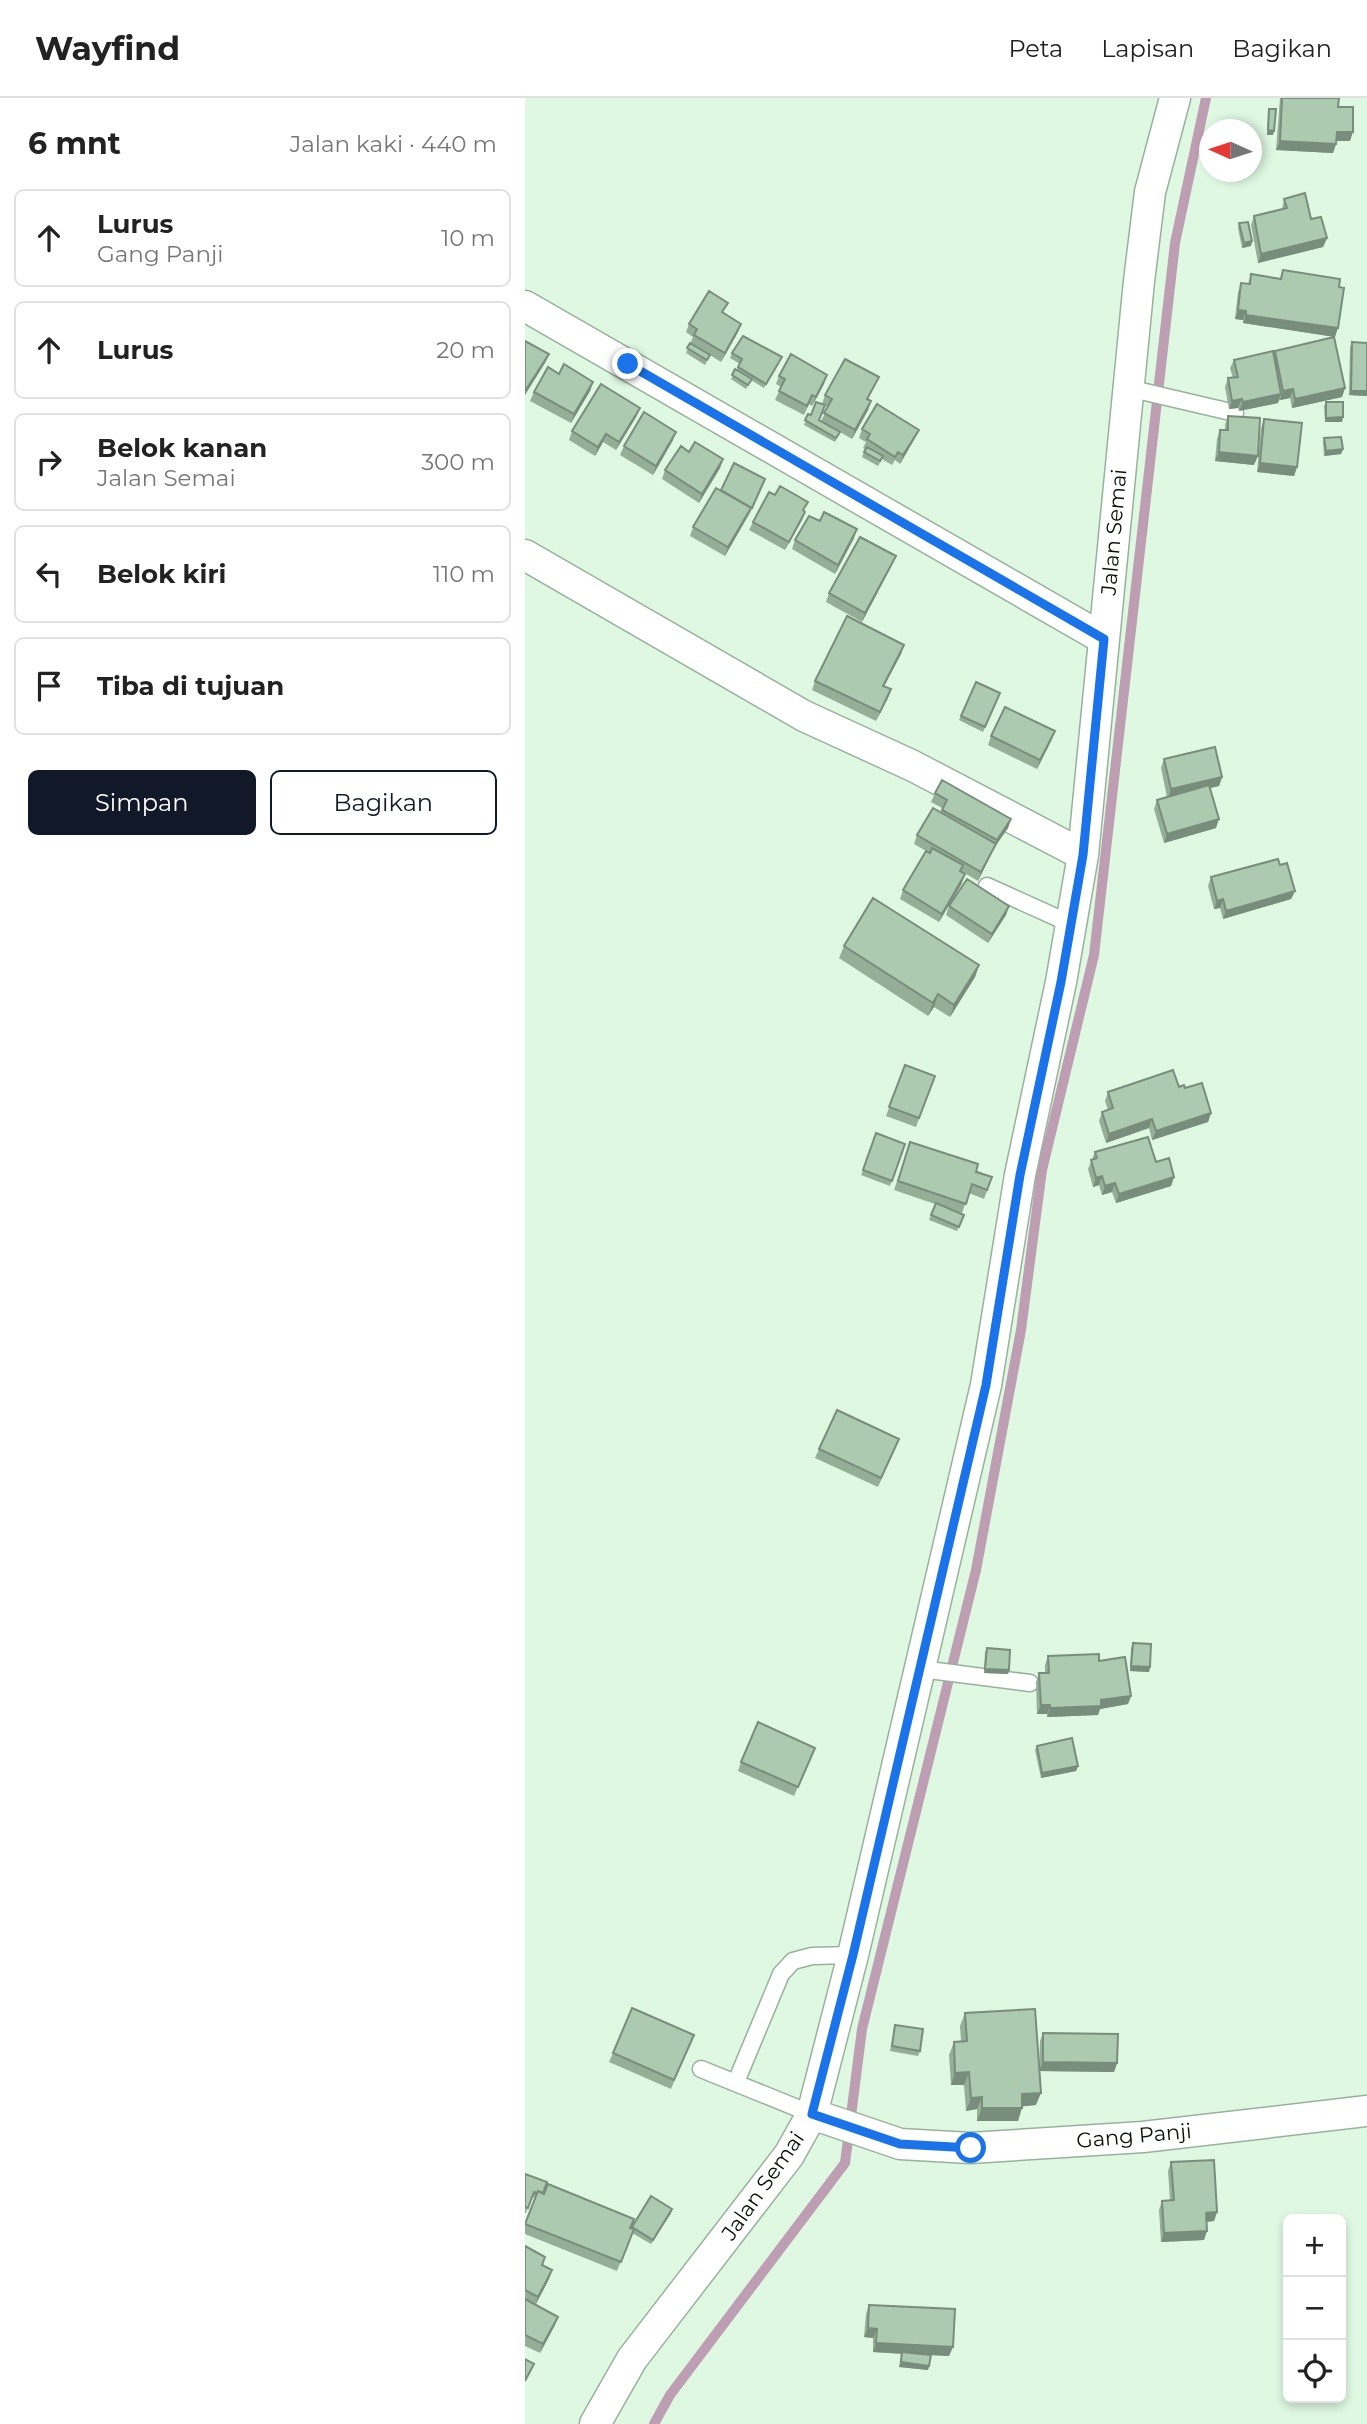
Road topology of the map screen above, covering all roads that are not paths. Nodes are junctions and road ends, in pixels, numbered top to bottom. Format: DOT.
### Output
graph roads {
  1 [pos="1175,98"];
  2 [pos="525,306"];
  3 [pos="1138,390"];
  4 [pos="1235,413"];
  5 [pos="525,555"];
  6 [pos="1104,639"];
  7 [pos="1083,855"];
  8 [pos="988,886"];
  9 [pos="1071,924"];
  10 [pos="932,1670"];
  11 [pos="1030,1683"];
  12 [pos="853,1955"];
  13 [pos="701,2069"];
  14 [pos="736,2082"];
  15 [pos="1367,2110"];
  16 [pos="821,2118"];
  17 [pos="595,2424"];
  1 -- 3 [label="street, Jalan Semai"];
  2 -- 6 [label="street"];
  3 -- 4 [label="lane"];
  3 -- 6 [label="street, Jalan Semai"];
  5 -- 7 [label="street"];
  6 -- 7 [label="street, Jalan Semai"];
  7 -- 9 [label="street, Jalan Semai"];
  8 -- 9 [label="lane"];
  9 -- 10 [label="street, Jalan Semai"];
  10 -- 11 [label="lane"];
  10 -- 12 [label="street, Jalan Semai"];
  12 -- 14 [label="lane"];
  12 -- 16 [label="street, Jalan Semai"];
  13 -- 14 [label="lane"];
  14 -- 16 [label="lane"];
  15 -- 16 [label="street, Gang Panji"];
  16 -- 17 [label="street, Jalan Semai"];
}
